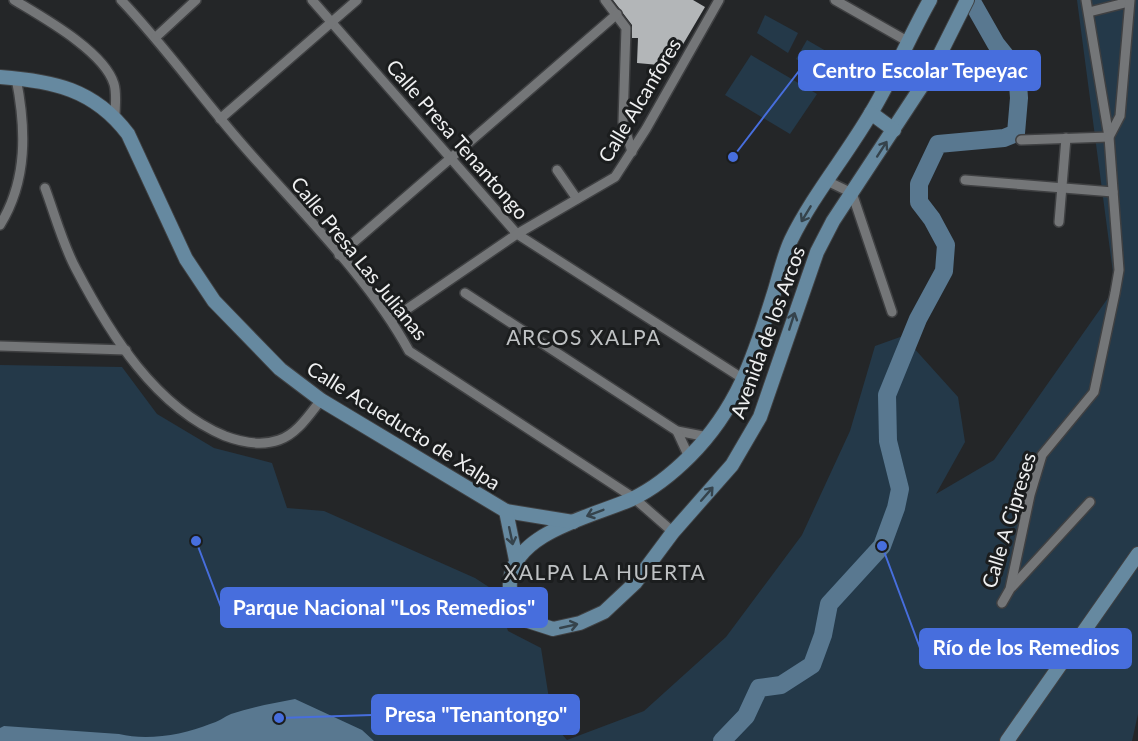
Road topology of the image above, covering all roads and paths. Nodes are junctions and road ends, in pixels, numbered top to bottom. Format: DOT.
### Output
graph roads {
  1 [pos="14,0"];
  2 [pos="121,0"];
  3 [pos="196,0"];
  4 [pos="312,0"];
  5 [pos="357,0"];
  6 [pos="605,0"];
  7 [pos="719,0"];
  8 [pos="835,0"];
  9 [pos="930,0"];
  10 [pos="1086,0"];
  11 [pos="1130,1"];
  12 [pos="965,3"];
  13 [pos="1089,12"];
  14 [pos="617,14"];
  15 [pos="332,23"];
  16 [pos="156,37"];
  17 [pos="907,41"];
  18 [pos="0,77"];
  19 [pos="16,78"];
  20 [pos="871,113"];
  21 [pos="115,117"];
  22 [pos="220,119"];
  23 [pos="894,130"];
  24 [pos="1109,137"];
  25 [pos="1066,138"];
  26 [pos="1021,140"];
  27 [pos="632,152"];
  28 [pos="451,156"];
  29 [pos="557,170"];
  30 [pos="965,180"];
  31 [pos="827,181"];
  32 [pos="1063,187"];
  33 [pos="45,189"];
  34 [pos="1113,192"];
  35 [pos="852,193"];
  36 [pos="577,199"];
  37 [pos="1059,222"];
  38 [pos="0,225"];
  39 [pos="517,234"];
  40 [pos="339,255"];
  41 [pos="465,293"];
  42 [pos="892,312"];
  43 [pos="391,320"];
  44 [pos="0,346"];
  45 [pos="126,350"];
  46 [pos="745,381"];
  47 [pos="321,400"];
  48 [pos="677,431"];
  49 [pos="708,437"];
  50 [pos="689,457"];
  51 [pos="634,498"];
  52 [pos="1090,502"];
  53 [pos="506,511"];
  54 [pos="573,522"];
  55 [pos="673,532"];
  56 [pos="1138,554"];
  57 [pos="516,560"];
  58 [pos="1010,589"];
  59 [pos="1002,603"];
  60 [pos="1007,741"];
  1 -- 21 [label="street"];
  2 -- 16 [label="street, Calle Presa Las Julianas"];
  3 -- 16 [label="street"];
  4 -- 15 [label="street, Calle Presa Tenantongo"];
  5 -- 15 [label="street"];
  6 -- 14 [label="street"];
  7 -- 27 [label="street, Calle Alcanfores"];
  8 -- 17 [label="street"];
  9 -- 17 [label="main road, Avenida de los Arcos"];
  10 -- 13 [label="street"];
  11 -- 13 [label="street"];
  11 -- 24 [label="street, Calle A Cipreses"];
  12 -- 23 [label="main road, Avenida de los Arcos"];
  13 -- 24 [label="street"];
  14 -- 27 [label="street"];
  14 -- 28 [label="street"];
  15 -- 22 [label="street"];
  15 -- 28 [label="street, Calle Presa Tenantongo"];
  16 -- 22 [label="street, Calle Presa Las Julianas"];
  17 -- 20 [label="main road, Avenida de los Arcos"];
  18 -- 19 [label="main road, Calle Acueducto de Xalpa"];
  19 -- 21 [label="main road, Calle Acueducto de Xalpa"];
  19 -- 38 [label="street"];
  20 -- 23 [label="main road"];
  20 -- 31 [label="main road, Avenida de los Arcos"];
  21 -- 47 [label="main road, Calle Acueducto de Xalpa"];
  22 -- 40 [label="street, Calle Presa Las Julianas"];
  35 -- 23 [label="main road, Avenida de los Arcos, one-way"];
  24 -- 25 [label="street"];
  24 -- 34 [label="street, Calle A Cipreses"];
  25 -- 26 [label="street"];
  25 -- 32 [label="street"];
  27 -- 36 [label="street, Calle Alcanfores"];
  28 -- 39 [label="street, Calle Presa Tenantongo"];
  28 -- 40 [label="street"];
  29 -- 36 [label="street"];
  30 -- 32 [label="street"];
  31 -- 35 [label="street"];
  31 -- 46 [label="main road, Avenida de los Arcos, one-way"];
  32 -- 34 [label="street"];
  32 -- 37 [label="street"];
  33 -- 45 [label="street"];
  34 -- 58 [label="street, Calle A Cipreses"];
  35 -- 42 [label="street"];
  55 -- 35 [label="main road, Avenida de los Arcos, one-way"];
  36 -- 39 [label="street, Calle Alcanfores"];
  39 -- 43 [label="street, Calle Alcanfores"];
  39 -- 46 [label="street, Calle Presa Tenantongo"];
  40 -- 43 [label="street, Calle Presa Las Julianas"];
  41 -- 48 [label="street"];
  43 -- 51 [label="street, Calle Presa Las Julianas"];
  44 -- 45 [label="street"];
  45 -- 47 [label="street"];
  46 -- 49 [label="main road, Avenida de los Arcos"];
  47 -- 53 [label="main road, Calle Acueducto de Xalpa"];
  48 -- 49 [label="street"];
  48 -- 50 [label="street"];
  49 -- 50 [label="main road, Avenida de los Arcos"];
  50 -- 51 [label="main road, Avenida de los Arcos"];
  51 -- 54 [label="main road, Avenida de los Arcos, one-way"];
  51 -- 55 [label="street, Calle Presa Las Julianas"];
  52 -- 58 [label="street"];
  53 -- 54 [label="main road, Calle Acueducto de Xalpa"];
  53 -- 57 [label="main road, Calle Acueducto de Xalpa, one-way"];
  54 -- 57 [label="main road, Avenida de los Arcos"];
  57 -- 55 [label="main road, Avenida de los Arcos, one-way"];
  56 -- 60 [label="main road"];
  58 -- 59 [label="street, Calle A Cipreses"];
}
